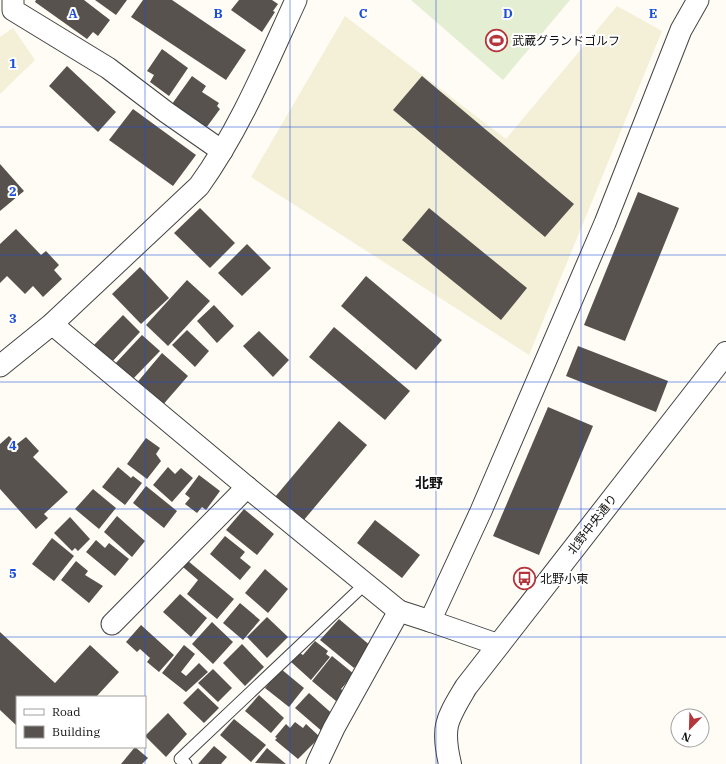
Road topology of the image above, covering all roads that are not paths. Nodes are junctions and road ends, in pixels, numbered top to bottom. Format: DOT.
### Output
graph roads {
  1 [pos="13,0"];
  2 [pos="296,0"];
  3 [pos="698,0"];
  4 [pos="222,150"];
  5 [pos="52,324"];
  6 [pos="726,353"];
  7 [pos="0,366"];
  8 [pos="247,487"];
  9 [pos="365,584"];
  10 [pos="399,611"];
  11 [pos="430,621"];
  12 [pos="112,624"];
  13 [pos="499,645"];
  14 [pos="186,764"];
  15 [pos="317,764"];
  16 [pos="450,764"];
  1 -- 4 [label="street"];
  2 -- 4 [label="street"];
  3 -- 11 [label="street"];
  4 -- 5 [label="street"];
  5 -- 7 [label="street"];
  5 -- 8 [label="street"];
  6 -- 13 [label="street, 北野中央通り"];
  8 -- 9 [label="street"];
  8 -- 12 [label="street"];
  9 -- 10 [label="street"];
  9 -- 14 [label="lane"];
  10 -- 11 [label="street"];
  10 -- 15 [label="street"];
  11 -- 13 [label="street"];
  13 -- 16 [label="street, 北野中央通り"];
}
